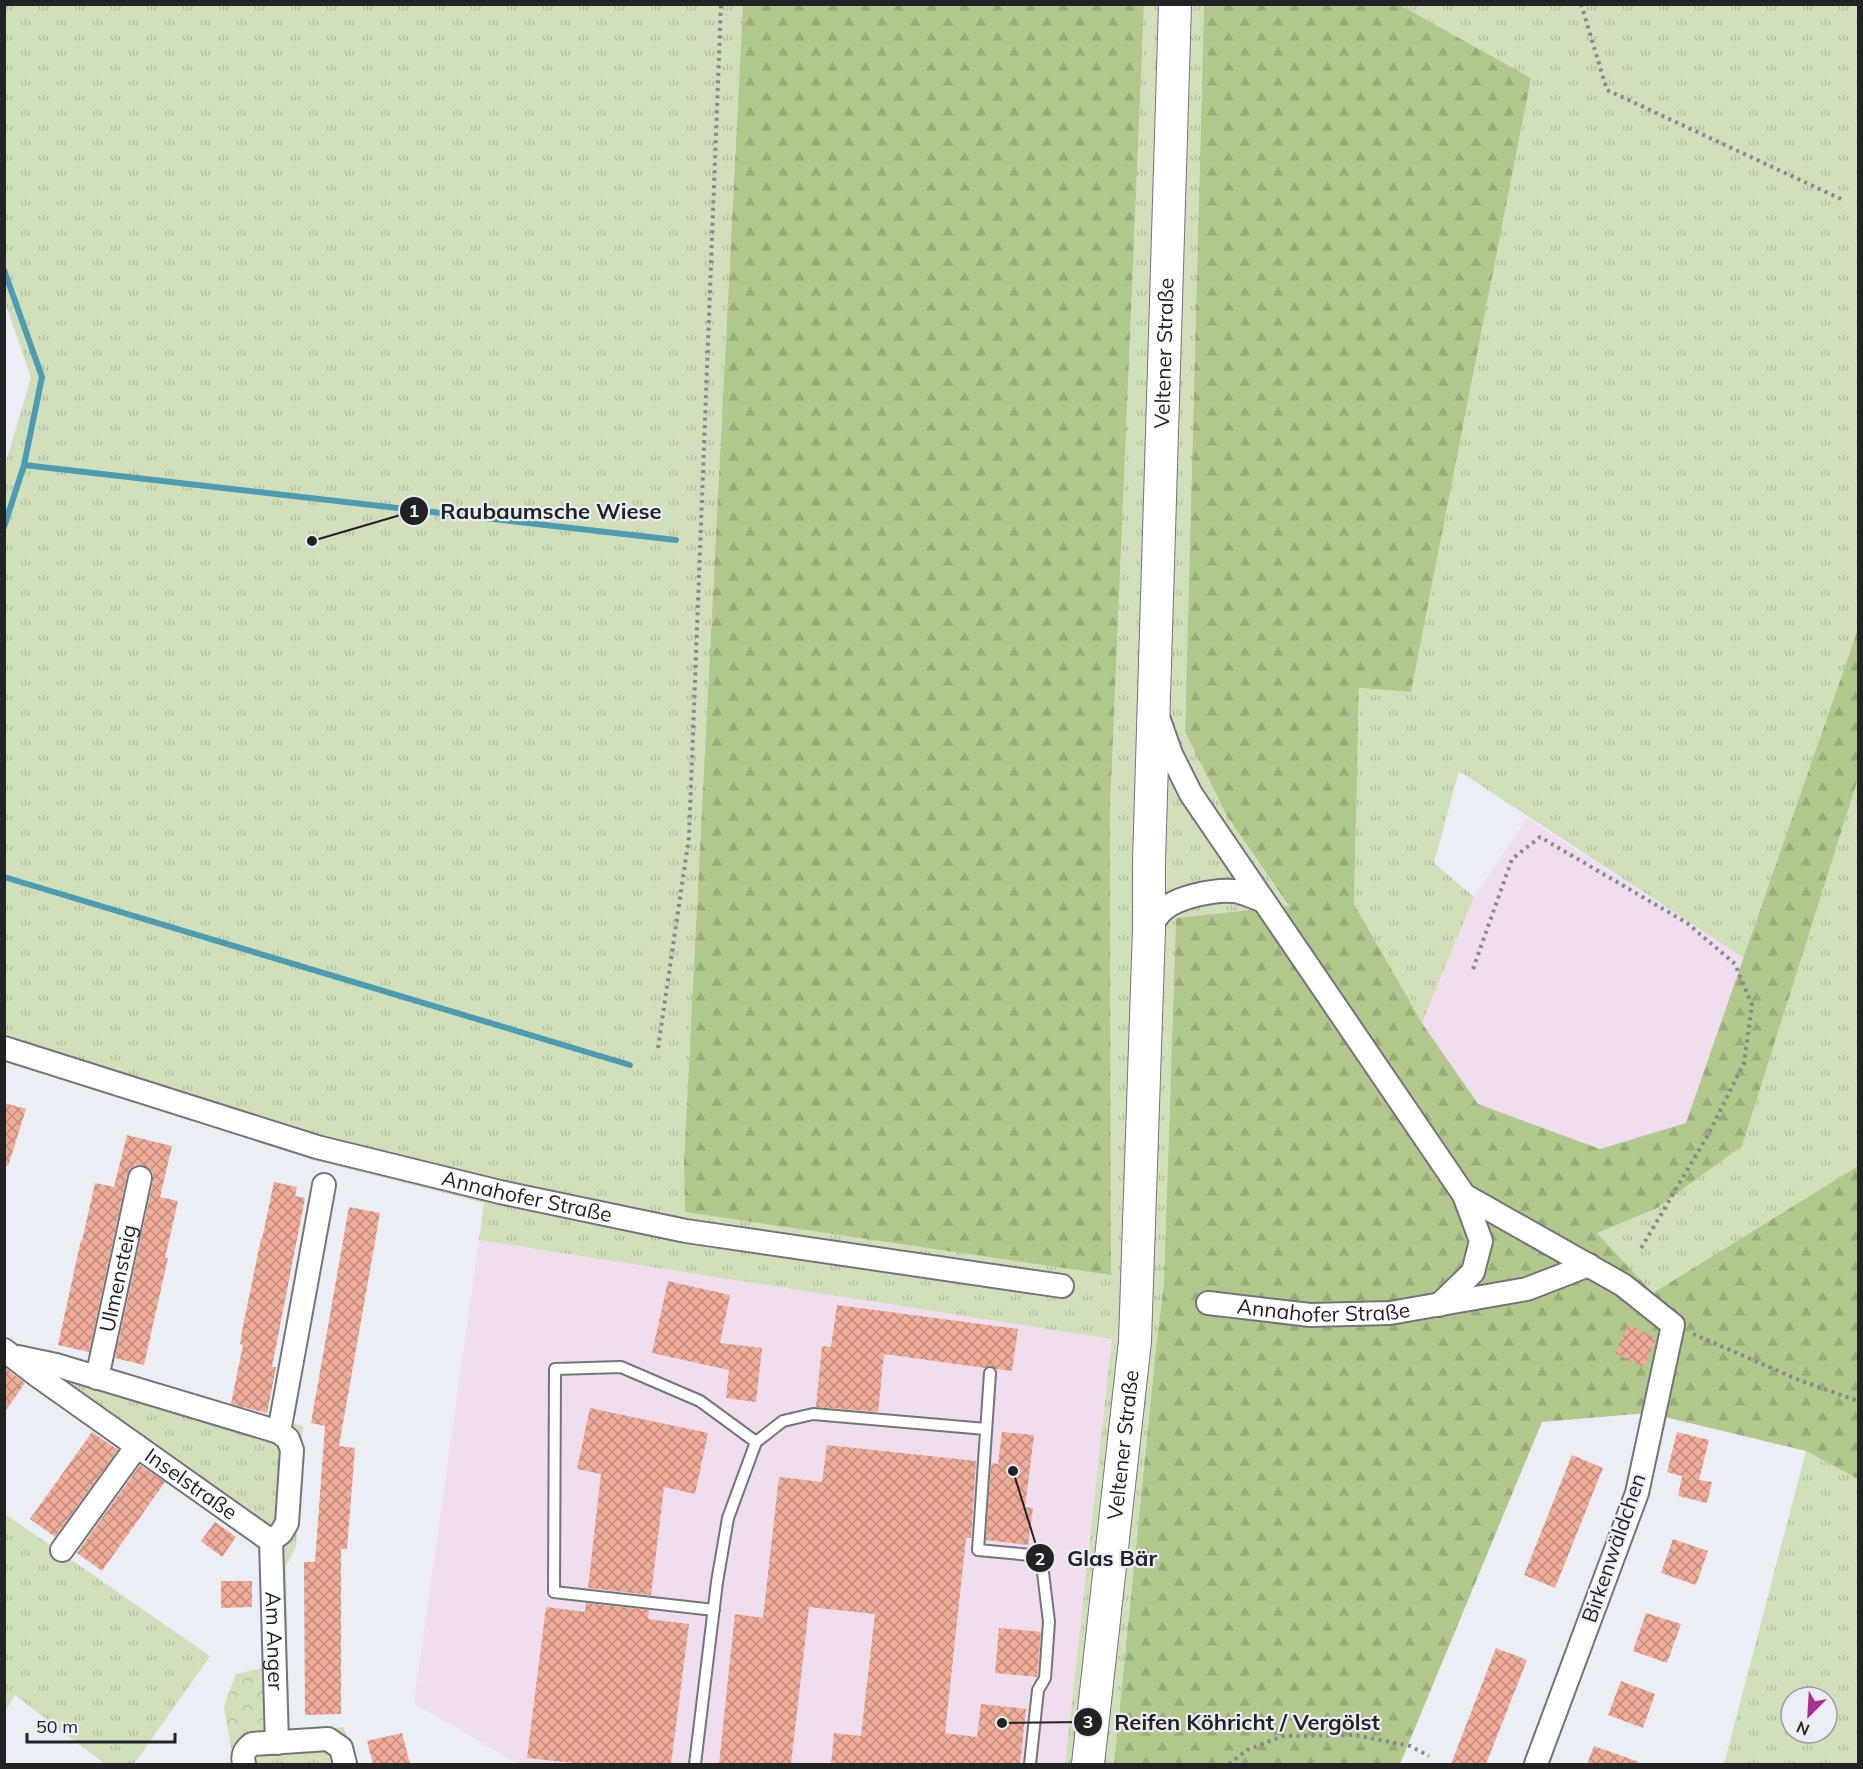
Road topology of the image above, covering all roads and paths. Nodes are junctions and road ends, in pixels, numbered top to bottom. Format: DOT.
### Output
graph roads {
  1 [pos="721,4"];
  2 [pos="1175,4"];
  3 [pos="1581,4"];
  4 [pos="1843,200"];
  5 [pos="1154,700"];
  6 [pos="1261,900"];
  7 [pos="1149,929"];
  8 [pos="1473,969"];
  9 [pos="4,1048"];
  10 [pos="658,1048"];
  11 [pos="140,1178"];
  12 [pos="324,1185"];
  13 [pos="1464,1195"];
  14 [pos="1640,1250"];
  15 [pos="1589,1265"];
  16 [pos="1062,1286"];
  17 [pos="1208,1304"];
  18 [pos="1439,1305"];
  19 [pos="1673,1325"];
  20 [pos="9,1353"];
  21 [pos="990,1373"];
  22 [pos="97,1378"];
  23 [pos="1858,1401"];
  24 [pos="986,1429"];
  25 [pos="279,1432"];
  26 [pos="756,1442"];
  27 [pos="136,1446"];
  28 [pos="272,1540"];
  29 [pos="62,1550"];
  30 [pos="714,1610"];
  31 [pos="277,1743"];
  32 [pos="1429,1756"];
  33 [pos="244,1764"];
  34 [pos="345,1764"];
  35 [pos="695,1764"];
  36 [pos="1030,1764"];
  37 [pos="1088,1764"];
  38 [pos="1229,1764"];
  39 [pos="1536,1764"];
  1 -- 10 [label="path"];
  2 -- 5 [label="main road, Veltener Straße"];
  3 -- 4 [label="path"];
  5 -- 6 [label="street"];
  5 -- 7 [label="main road, Veltener Straße"];
  6 -- 7 [label="street"];
  6 -- 13 [label="street"];
  7 -- 37 [label="main road, Veltener Straße"];
  8 -- 14 [label="path"];
  9 -- 16 [label="street, Annahofer Straße"];
  11 -- 22 [label="street, Ulmensteig"];
  12 -- 25 [label="street"];
  13 -- 15 [label="street"];
  13 -- 18 [label="street, Annahofer Straße"];
  15 -- 18 [label="street, Annahofer Straße"];
  15 -- 19 [label="street"];
  17 -- 18 [label="street, Annahofer Straße"];
  19 -- 23 [label="path"];
  19 -- 39 [label="street, Birkenwäldchen"];
  20 -- 22 [label="street, Inselstraße"];
  20 -- 27 [label="street, Inselstraße"];
  21 -- 24 [label="lane"];
  22 -- 25 [label="street, Inselstraße"];
  24 -- 26 [label="lane"];
  24 -- 36 [label="lane"];
  25 -- 28 [label="street"];
  26 -- 30 [label="lane"];
  26 -- 30 [label="lane"];
  27 -- 28 [label="street, Inselstraße"];
  27 -- 29 [label="street"];
  28 -- 31 [label="street, Am Anger"];
  30 -- 35 [label="lane"];
  31 -- 33 [label="street"];
  31 -- 34 [label="street"];
  32 -- 38 [label="path"];
}
